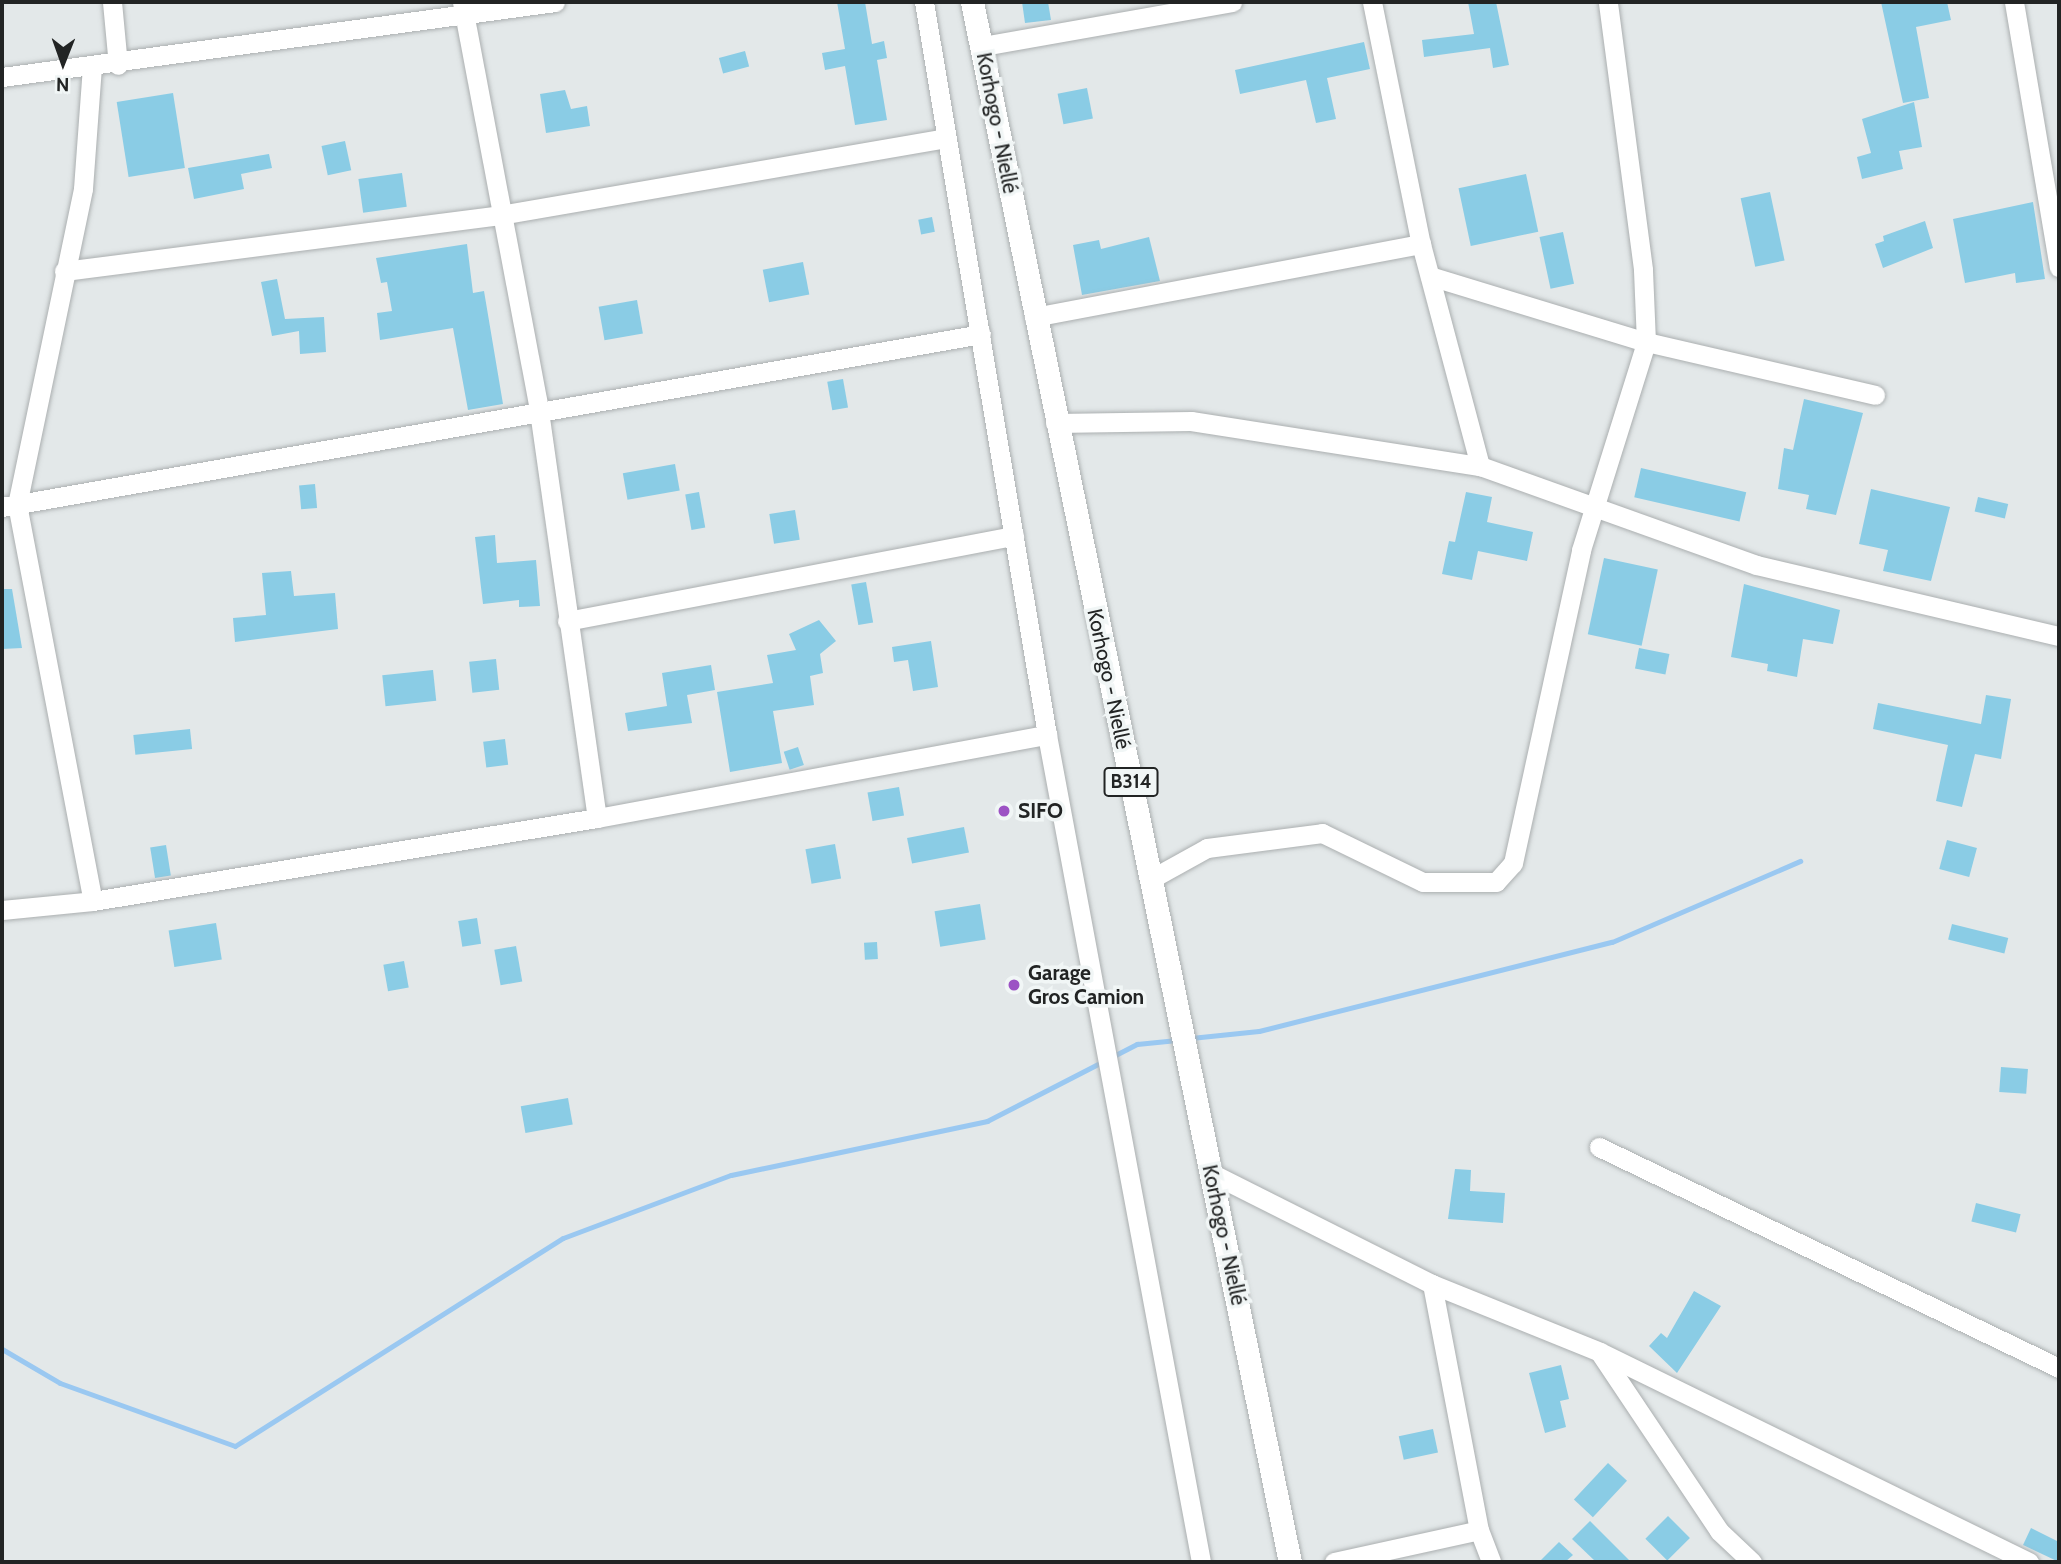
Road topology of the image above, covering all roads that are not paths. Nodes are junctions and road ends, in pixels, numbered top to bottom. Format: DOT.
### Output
graph roads {
  1 [pos="112,2"];
  2 [pos="555,2"];
  3 [pos="924,2"];
  4 [pos="972,2"];
  5 [pos="1232,2"];
  6 [pos="1372,2"];
  7 [pos="1608,2"];
  8 [pos="2014,2"];
  9 [pos="463,9"];
  10 [pos="983,46"];
  11 [pos="118,65"];
  12 [pos="92,66"];
  13 [pos="2,77"];
  14 [pos="946,138"];
  15 [pos="500,215"];
  16 [pos="1421,244"];
  17 [pos="2059,267"];
  18 [pos="64,271"];
  19 [pos="1430,276"];
  20 [pos="1034,317"];
  21 [pos="981,334"];
  22 [pos="1646,342"];
  23 [pos="1875,395"];
  24 [pos="539,411"];
  25 [pos="1055,423"];
  26 [pos="1480,466"];
  27 [pos="1596,505"];
  28 [pos="9,506"];
  29 [pos="1014,536"];
  30 [pos="567,621"];
  31 [pos="2059,636"];
  32 [pos="1047,735"];
  33 [pos="597,818"];
  34 [pos="1151,879"];
  35 [pos="93,901"];
  36 [pos="2,910"];
  37 [pos="1598,1147"];
  38 [pos="1211,1174"];
  39 [pos="1432,1284"];
  40 [pos="1600,1353"];
  41 [pos="2059,1368"];
  42 [pos="1479,1530"];
  43 [pos="1201,1562"];
  44 [pos="1290,1562"];
  45 [pos="1334,1562"];
  46 [pos="1490,1562"];
  47 [pos="1752,1562"];
  48 [pos="2029,1562"];
  1 -- 11 [label="street"];
  2 -- 9 [label="street"];
  3 -- 14 [label="street"];
  4 -- 10 [label="main road, Korhogo - Niellé / B314"];
  5 -- 10 [label="street"];
  6 -- 16 [label="street"];
  7 -- 22 [label="street"];
  8 -- 17 [label="street"];
  9 -- 11 [label="street"];
  9 -- 15 [label="street"];
  10 -- 20 [label="main road, Korhogo - Niellé / B314"];
  11 -- 12 [label="street"];
  12 -- 13 [label="street"];
  12 -- 18 [label="street"];
  14 -- 15 [label="street"];
  14 -- 21 [label="street"];
  15 -- 18 [label="street"];
  15 -- 24 [label="street"];
  16 -- 19 [label="street"];
  16 -- 20 [label="street"];
  18 -- 28 [label="street"];
  19 -- 22 [label="street"];
  19 -- 26 [label="street"];
  20 -- 25 [label="main road, Korhogo - Niellé / B314"];
  21 -- 24 [label="street"];
  21 -- 29 [label="street"];
  22 -- 23 [label="street"];
  22 -- 27 [label="street"];
  24 -- 28 [label="street"];
  24 -- 30 [label="street"];
  25 -- 26 [label="street"];
  25 -- 34 [label="main road, Korhogo - Niellé / B314"];
  26 -- 27 [label="street"];
  27 -- 31 [label="street"];
  27 -- 34 [label="street"];
  28 -- 35 [label="street"];
  29 -- 30 [label="street"];
  29 -- 32 [label="street"];
  30 -- 33 [label="street"];
  32 -- 33 [label="street"];
  32 -- 43 [label="street"];
  33 -- 35 [label="street"];
  34 -- 38 [label="main road, Korhogo - Niellé / B314"];
  35 -- 36 [label="street"];
  37 -- 41 [label="street"];
  38 -- 39 [label="street"];
  38 -- 44 [label="main road, Korhogo - Niellé / B314"];
  39 -- 40 [label="street"];
  39 -- 42 [label="street"];
  40 -- 47 [label="street"];
  40 -- 48 [label="street"];
  42 -- 45 [label="street"];
  42 -- 46 [label="street"];
}
